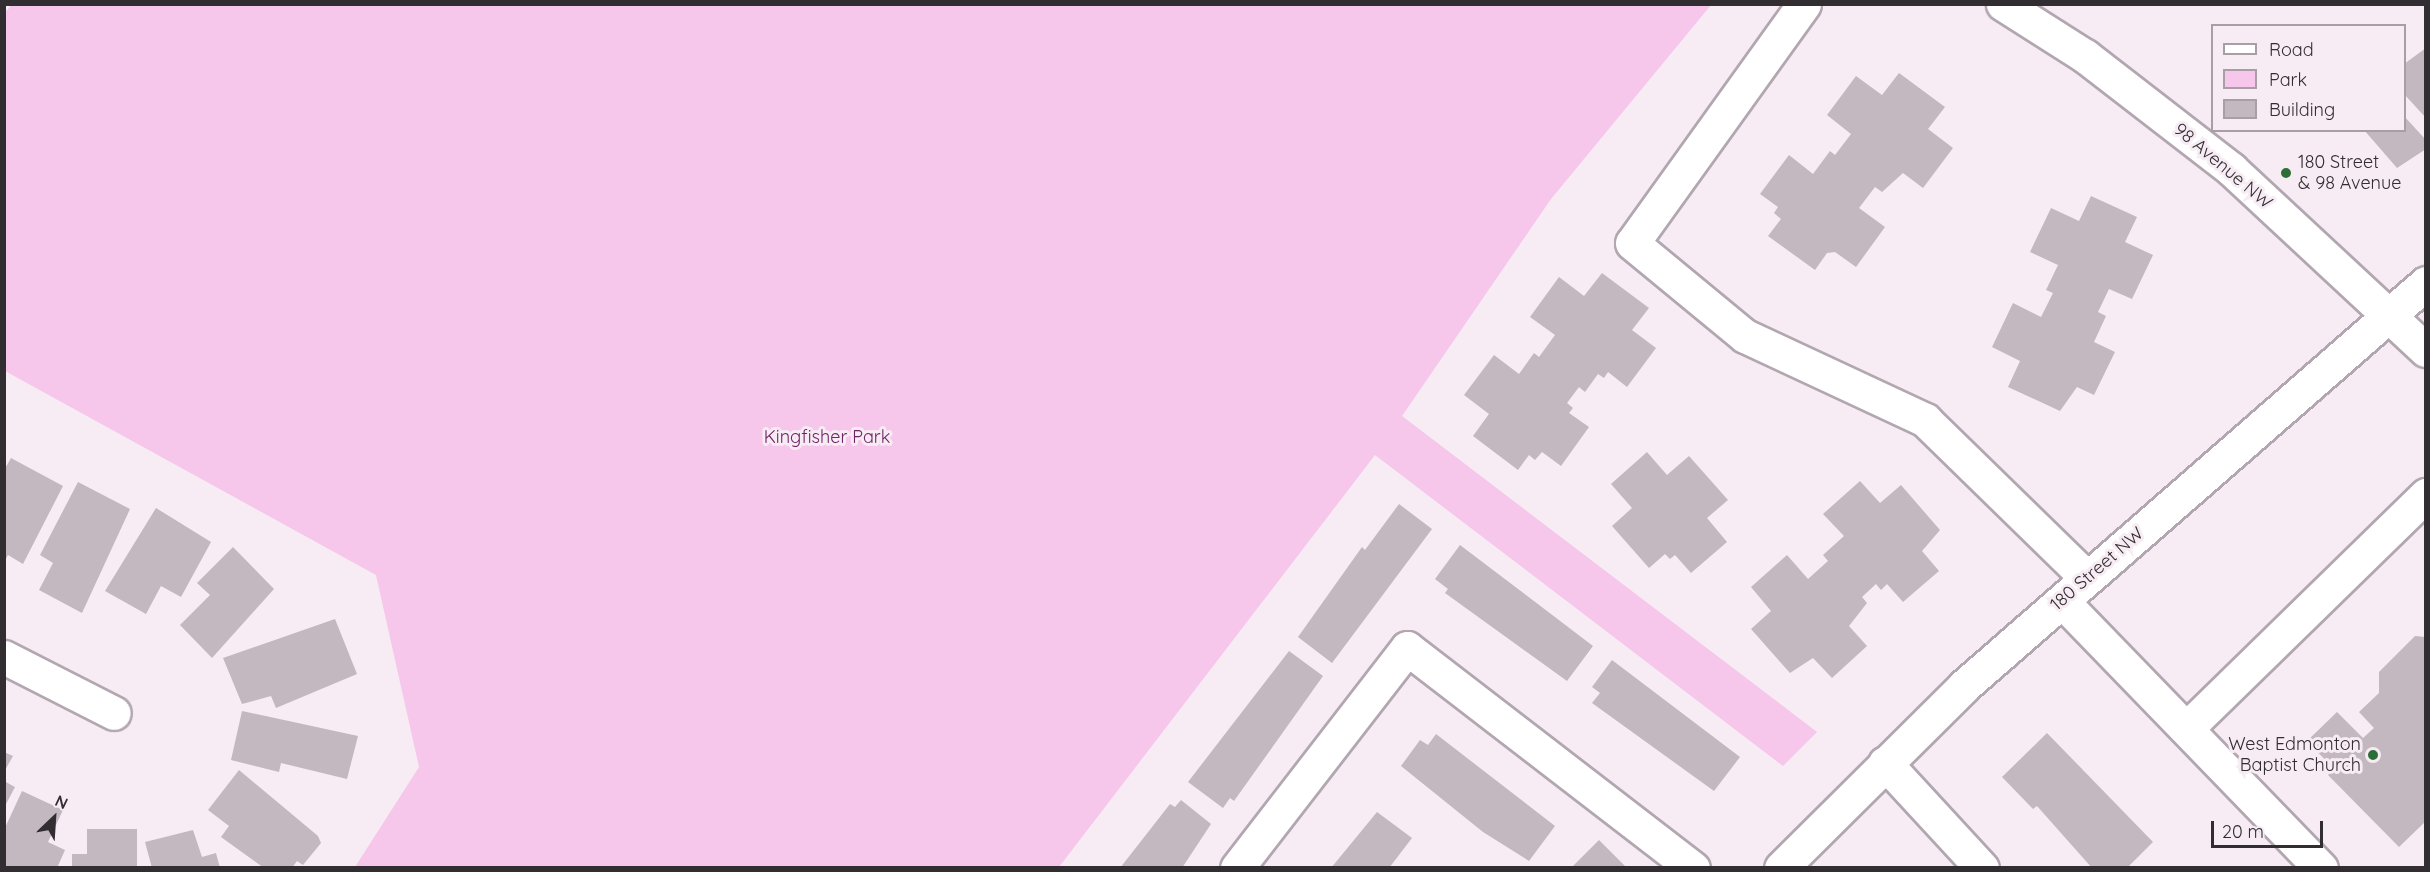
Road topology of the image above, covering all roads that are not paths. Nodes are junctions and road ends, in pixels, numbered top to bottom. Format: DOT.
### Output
graph roads {
  1 [pos="1804,4"];
  2 [pos="2003,4"];
  3 [pos="2426,283"];
  4 [pos="2390,314"];
  5 [pos="2426,350"];
  6 [pos="2426,495"];
  7 [pos="2087,578"];
  8 [pos="2062,601"];
  9 [pos="4,657"];
  10 [pos="114,713"];
  11 [pos="2187,728"];
  12 [pos="1886,763"];
  13 [pos="1237,867"];
  14 [pos="1693,867"];
  15 [pos="1781,867"];
  16 [pos="1982,867"];
  17 [pos="2321,867"];
  1 -- 7 [label="street"];
  2 -- 4 [label="street, 98 Avenue NW"];
  3 -- 4 [label="street, 180 Street NW"];
  4 -- 5 [label="street, 98 Avenue NW"];
  4 -- 7 [label="street, 180 Street NW"];
  6 -- 11 [label="street"];
  7 -- 8 [label="street, 180 Street NW"];
  8 -- 11 [label="street"];
  8 -- 12 [label="street, 180 Street NW"];
  9 -- 10 [label="street"];
  11 -- 17 [label="street"];
  12 -- 15 [label="street, 180 Street NW"];
  12 -- 16 [label="street"];
  13 -- 14 [label="street"];
}
